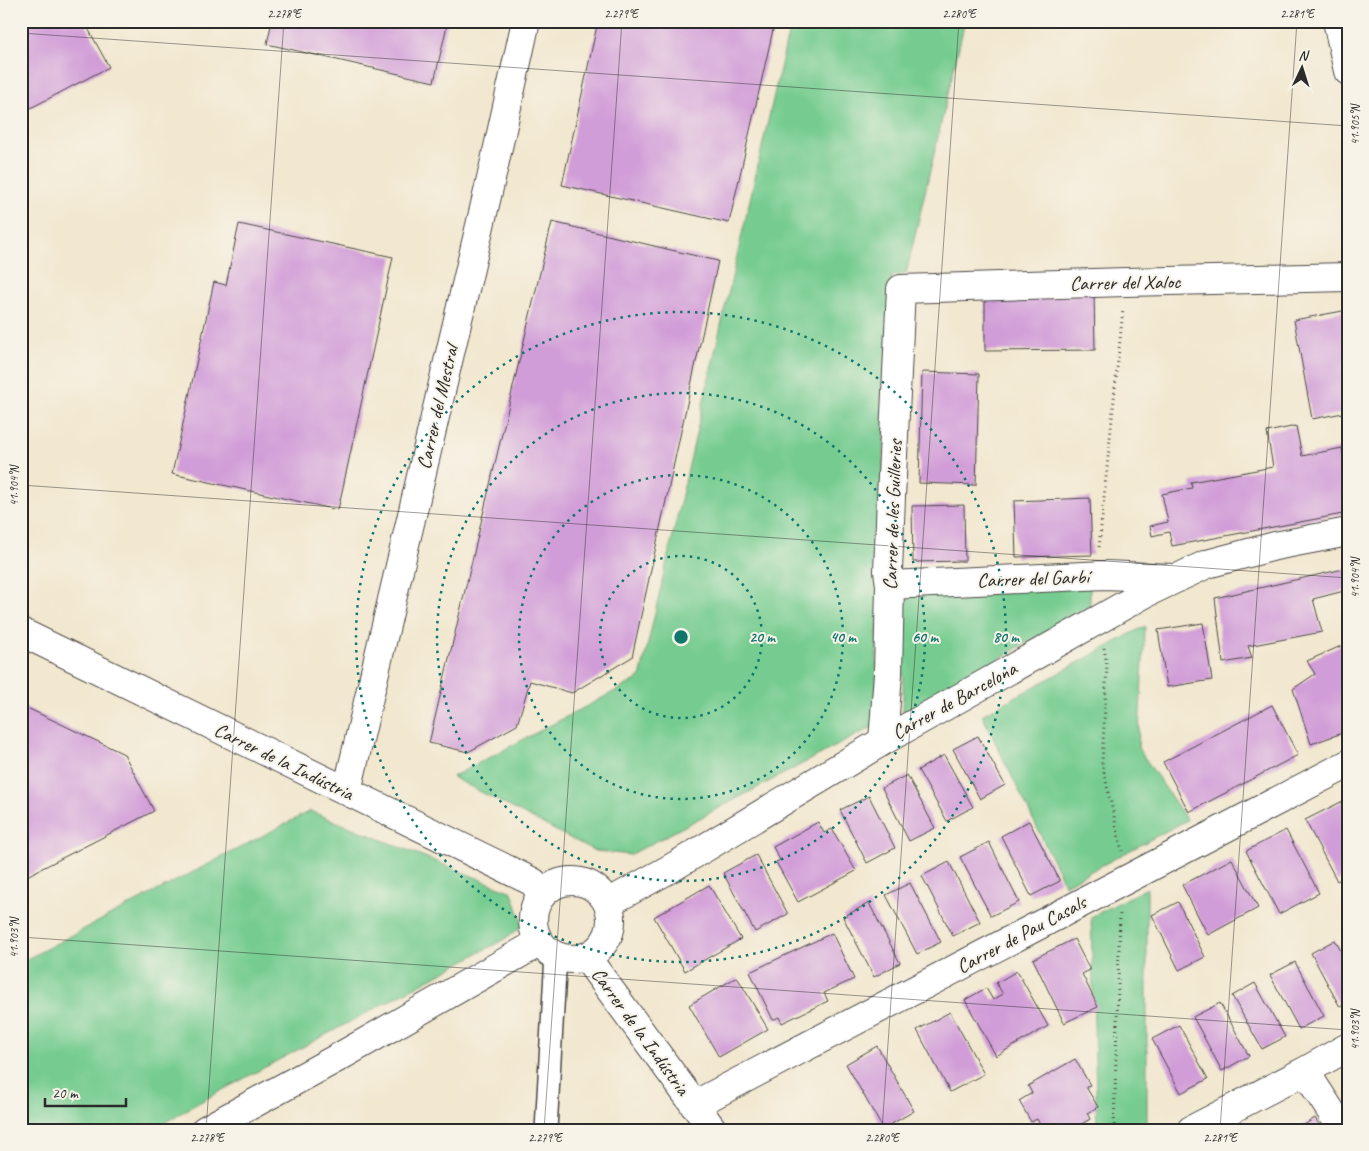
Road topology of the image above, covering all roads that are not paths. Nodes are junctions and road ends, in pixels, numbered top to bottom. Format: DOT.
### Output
graph roads {
  1 [pos="526,21"];
  2 [pos="1337,21"];
  3 [pos="1348,71"];
  4 [pos="1348,277"];
  5 [pos="902,289"];
  6 [pos="1348,532"];
  7 [pos="1177,579"];
  8 [pos="890,585"];
  9 [pos="21,632"];
  10 [pos="883,741"];
  11 [pos="1348,764"];
  12 [pos="347,791"];
  13 [pos="542,895"];
  14 [pos="608,903"];
  15 [pos="548,949"];
  16 [pos="586,957"];
  17 [pos="1348,1047"];
  18 [pos="1305,1071"];
  19 [pos="694,1105"];
  20 [pos="205,1130"];
  21 [pos="546,1130"];
  22 [pos="713,1130"];
  23 [pos="1191,1130"];
  24 [pos="1343,1130"];
  1 -- 12 [label="street, Carrer del Mestral"];
  2 -- 3 [label="street"];
  4 -- 5 [label="street, Carrer del Xaloc"];
  5 -- 8 [label="street, Carrer de les Guilleries"];
  6 -- 7 [label="street, Carrer de Barcelona"];
  7 -- 8 [label="street, Carrer del Garbí"];
  7 -- 10 [label="street, Carrer de Barcelona"];
  8 -- 10 [label="street, Carrer de les Guilleries"];
  9 -- 12 [label="street, Carrer de la Indústria"];
  10 -- 14 [label="street, Carrer de Barcelona"];
  11 -- 19 [label="street, Carrer de Pau Casals"];
  12 -- 13 [label="street, Carrer de la Indústria"];
  13 -- 14 [label="street"];
  13 -- 15 [label="street"];
  14 -- 16 [label="street"];
  15 -- 16 [label="street"];
  15 -- 20 [label="street"];
  15 -- 21 [label="street"];
  16 -- 19 [label="street, Carrer de la Indústria"];
  17 -- 18 [label="street"];
  18 -- 23 [label="street"];
  18 -- 24 [label="street"];
  19 -- 22 [label="street, Carrer de la Indústria"];
}
